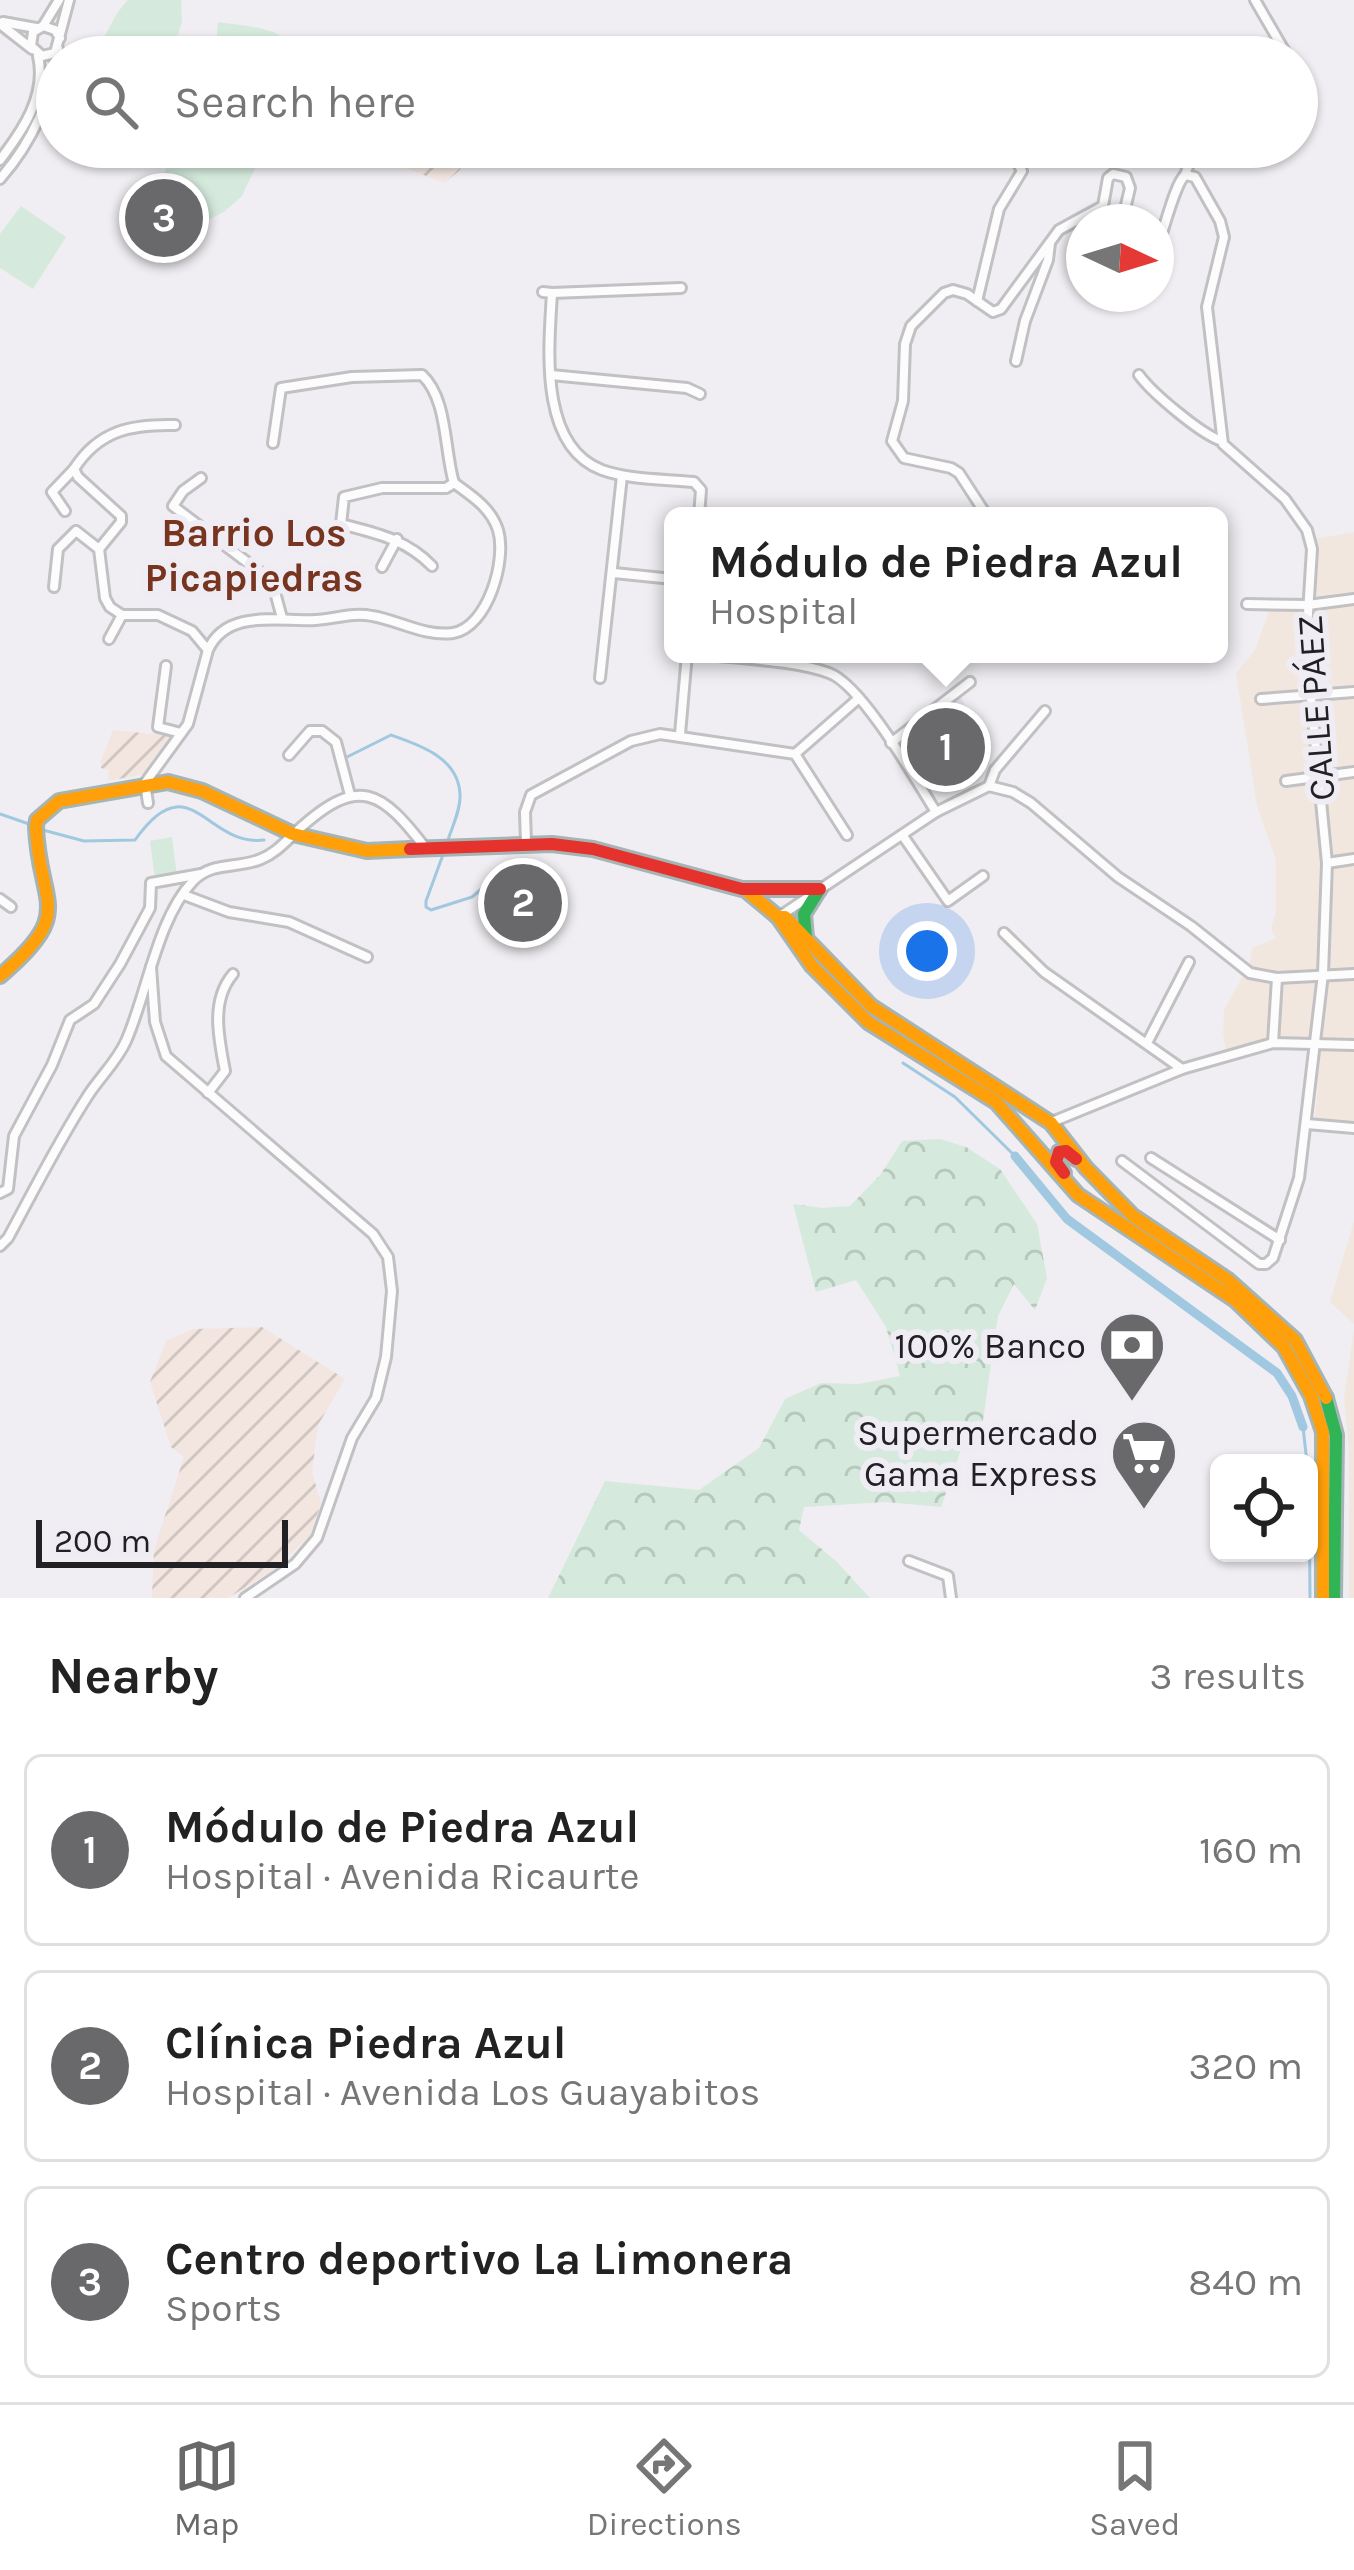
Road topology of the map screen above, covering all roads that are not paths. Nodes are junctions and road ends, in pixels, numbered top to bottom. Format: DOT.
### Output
graph roads {
  1 [pos="59,0"];
  2 [pos="69,0"];
  3 [pos="1255,0"];
  4 [pos="0,23"];
  5 [pos="40,27"];
  6 [pos="58,36"];
  7 [pos="60,36"];
  8 [pos="1276,36"];
  9 [pos="35,52"];
  10 [pos="36,56"];
  11 [pos="36,98"];
  12 [pos="36,125"];
  13 [pos="0,160"];
  14 [pos="1020,168"];
  15 [pos="1188,168"];
  16 [pos="1186,175"];
  17 [pos="0,179"];
  18 [pos="1102,204"];
  19 [pos="1126,204"];
  20 [pos="1173,204"];
  21 [pos="1066,226"];
  22 [pos="1050,242"];
  23 [pos="681,288"];
  24 [pos="977,301"];
  25 [pos="1016,361"];
  26 [pos="551,375"];
  27 [pos="1138,375"];
  28 [pos="700,394"];
  29 [pos="175,425"];
  30 [pos="1222,441"];
  31 [pos="273,443"];
  32 [pos="74,469"];
  33 [pos="622,476"];
  34 [pos="201,478"];
  35 [pos="454,483"];
  36 [pos="700,507"];
  37 [pos="981,507"];
  38 [pos="65,511"];
  39 [pos="397,539"];
  40 [pos="99,549"];
  41 [pos="432,566"];
  42 [pos="382,567"];
  43 [pos="614,573"];
  44 [pos="664,578"];
  45 [pos="54,587"];
  46 [pos="1354,599"];
  47 [pos="1247,604"];
  48 [pos="1308,605"];
  49 [pos="122,616"];
  50 [pos="282,618"];
  51 [pos="109,639"];
  52 [pos="208,650"];
  53 [pos="686,663"];
  54 [pos="759,663"];
  55 [pos="166,666"];
  56 [pos="600,678"];
  57 [pos="970,682"];
  58 [pos="1354,692"];
  59 [pos="1311,694"];
  60 [pos="859,698"];
  61 [pos="1261,700"];
  62 [pos="1046,711"];
  63 [pos="181,733"];
  64 [pos="680,734"];
  65 [pos="891,743"];
  66 [pos="795,754"];
  67 [pos="289,755"];
  68 [pos="1354,772"];
  69 [pos="1318,774"];
  70 [pos="1286,781"];
  71 [pos="146,783"];
  72 [pos="989,786"];
  73 [pos="350,795"];
  74 [pos="148,803"];
  75 [pos="936,812"];
  76 [pos="293,834"];
  77 [pos="848,836"];
  78 [pos="903,836"];
  79 [pos="526,843"];
  80 [pos="428,850"];
  81 [pos="1354,859"];
  82 [pos="1327,863"];
  83 [pos="202,873"];
  84 [pos="983,876"];
  85 [pos="742,889"];
  86 [pos="820,890"];
  87 [pos="184,895"];
  88 [pos="0,899"];
  89 [pos="11,907"];
  90 [pos="778,916"];
  91 [pos="1004,933"];
  92 [pos="809,944"];
  93 [pos="367,958"];
  94 [pos="1190,962"];
  95 [pos="152,967"];
  96 [pos="233,974"];
  97 [pos="1323,974"];
  98 [pos="1354,974"];
  99 [pos="0,976"];
  100 [pos="1277,978"];
  101 [pos="1147,1043"];
  102 [pos="1273,1043"];
  103 [pos="1315,1044"];
  104 [pos="1354,1045"];
  105 [pos="1182,1070"];
  106 [pos="208,1093"];
  107 [pos="996,1102"];
  108 [pos="1051,1123"];
  109 [pos="1307,1124"];
  110 [pos="1354,1128"];
  111 [pos="1151,1158"];
  112 [pos="1122,1161"];
  113 [pos="1086,1168"];
  114 [pos="0,1193"];
  115 [pos="1106,1215"];
  116 [pos="1280,1240"];
  117 [pos="0,1246"];
  118 [pos="909,1561"];
  119 [pos="245,1598"];
  120 [pos="951,1598"];
  121 [pos="1323,1598"];
  122 [pos="1334,1598"];
  1 -- 5 [label="street"];
  2 -- 7 [label="street"];
  3 -- 8 [label="street"];
  4 -- 5 [label="street"];
  4 -- 9 [label="street"];
  5 -- 6 [label="street"];
  5 -- 9 [label="street"];
  9 -- 10 [label="street"];
  11 -- 13 [label="street"];
  12 -- 17 [label="street"];
  14 -- 24 [label="street"];
  15 -- 16 [label="street"];
  16 -- 20 [label="street"];
  16 -- 30 [label="street"];
  18 -- 19 [label="street"];
  21 -- 22 [label="street"];
  22 -- 24 [label="street"];
  22 -- 25 [label="street"];
  23 -- 26 [label="street"];
  24 -- 37 [label="street"];
  26 -- 28 [label="street"];
  26 -- 33 [label="street"];
  27 -- 30 [label="street, CALLE PÁEZ"];
  29 -- 32 [label="street"];
  30 -- 48 [label="street, CALLE PÁEZ"];
  31 -- 35 [label="street"];
  32 -- 38 [label="street"];
  32 -- 40 [label="street"];
  33 -- 36 [label="street"];
  33 -- 43 [label="street"];
  34 -- 50 [label="street"];
  35 -- 39 [label="street"];
  35 -- 50 [label="street"];
  39 -- 41 [label="street"];
  39 -- 42 [label="street"];
  40 -- 45 [label="street"];
  40 -- 49 [label="street"];
  43 -- 44 [label="street"];
  43 -- 56 [label="street"];
  46 -- 48 [label="street"];
  47 -- 48 [label="street"];
  48 -- 59 [label="street, CALLE PÁEZ"];
  49 -- 51 [label="street"];
  49 -- 52 [label="street"];
  50 -- 52 [label="street"];
  52 -- 63 [label="street"];
  53 -- 64 [label="street"];
  54 -- 60 [label="street"];
  55 -- 63 [label="street"];
  57 -- 65 [label="street"];
  58 -- 59 [label="street"];
  59 -- 61 [label="street"];
  59 -- 69 [label="street, CALLE PÁEZ"];
  60 -- 65 [label="street"];
  60 -- 66 [label="street"];
  62 -- 72 [label="street"];
  63 -- 71 [label="street"];
  64 -- 66 [label="street"];
  64 -- 79 [label="street"];
  65 -- 75 [label="street"];
  66 -- 77 [label="street"];
  67 -- 73 [label="street"];
  68 -- 69 [label="street"];
  69 -- 70 [label="street"];
  69 -- 82 [label="street, CALLE PÁEZ"];
  71 -- 74 [label="street"];
  71 -- 76 [label="main road"];
  71 -- 99 [label="main road"];
  72 -- 75 [label="street"];
  72 -- 100 [label="street"];
  73 -- 76 [label="street"];
  73 -- 80 [label="street"];
  75 -- 78 [label="street"];
  76 -- 80 [label="main road"];
  76 -- 83 [label="street"];
  78 -- 84 [label="street"];
  78 -- 86 [label="street"];
  79 -- 80 [label="main road"];
  79 -- 85 [label="main road"];
  81 -- 82 [label="street"];
  82 -- 97 [label="street, CALLE PÁEZ"];
  83 -- 87 [label="street"];
  83 -- 114 [label="street"];
  85 -- 86 [label="main road"];
  85 -- 90 [label="main road"];
  86 -- 90 [label="street"];
  86 -- 92 [label="main road"];
  87 -- 93 [label="street"];
  87 -- 95 [label="street"];
  88 -- 89 [label="street"];
  90 -- 92 [label="main road"];
  90 -- 107 [label="main road"];
  91 -- 101 [label="street"];
  92 -- 108 [label="main road"];
  94 -- 101 [label="street"];
  95 -- 106 [label="street"];
  95 -- 117 [label="street"];
  96 -- 106 [label="street"];
  97 -- 98 [label="street"];
  97 -- 100 [label="street"];
  97 -- 103 [label="street, CALLE PÁEZ"];
  100 -- 102 [label="street"];
  101 -- 105 [label="street"];
  102 -- 103 [label="street"];
  102 -- 105 [label="street"];
  103 -- 104 [label="street"];
  103 -- 109 [label="street, CALLE PÁEZ"];
  105 -- 108 [label="street"];
  106 -- 119 [label="street"];
  107 -- 108 [label="main road"];
  107 -- 115 [label="main road"];
  108 -- 113 [label="main road"];
  109 -- 110 [label="street"];
  109 -- 116 [label="street, CALLE PÁEZ"];
  111 -- 116 [label="street"];
  112 -- 116 [label="street"];
  113 -- 115 [label="main road"];
  113 -- 122 [label="main road"];
  115 -- 121 [label="main road"];
  118 -- 120 [label="street"];
}
